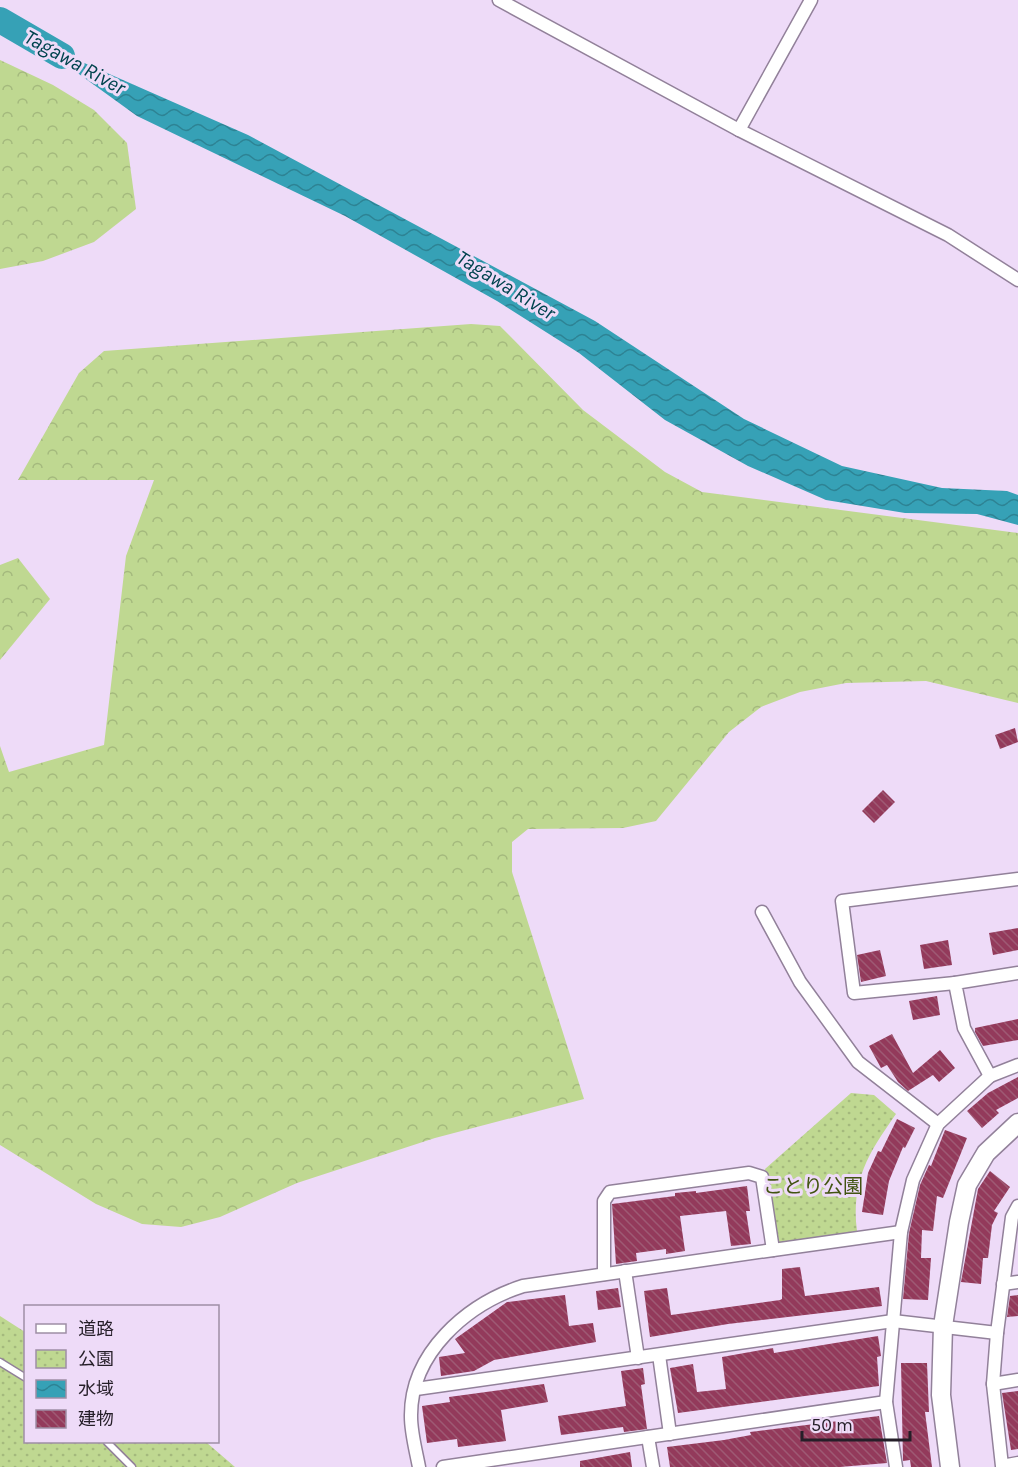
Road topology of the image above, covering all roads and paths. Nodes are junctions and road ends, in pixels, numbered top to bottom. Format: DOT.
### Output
graph roads {
  1 [pos="499,0"];
  2 [pos="811,0"];
  3 [pos="739,130"];
  4 [pos="1018,280"];
  5 [pos="1018,879"];
  6 [pos="762,912"];
  7 [pos="1018,973"];
  8 [pos="955,983"];
  9 [pos="1018,1065"];
  10 [pos="990,1076"];
  11 [pos="1018,1123"];
  12 [pos="938,1124"];
  13 [pos="1018,1206"];
  14 [pos="901,1232"];
  15 [pos="773,1250"];
  16 [pos="625,1271"];
  17 [pos="604,1274"];
  18 [pos="1018,1282"];
  19 [pos="1003,1284"];
  20 [pos="893,1321"];
  21 [pos="943,1326"];
  22 [pos="997,1333"];
  23 [pos="658,1354"];
  24 [pos="638,1358"];
  25 [pos="0,1362"];
  26 [pos="24,1377"];
  27 [pos="1018,1380"];
  28 [pos="993,1384"];
  29 [pos="416,1389"];
  30 [pos="886,1402"];
  31 [pos="670,1434"];
  32 [pos="648,1437"];
  33 [pos="108,1443"];
  34 [pos="1018,1463"];
  35 [pos="132,1467"];
  36 [pos="419,1467"];
  37 [pos="443,1467"];
  38 [pos="653,1467"];
  39 [pos="896,1467"];
  40 [pos="950,1467"];
  1 -- 3 [label="street"];
  2 -- 3 [label="street"];
  3 -- 4 [label="street"];
  5 -- 8 [label="street"];
  6 -- 12 [label="street"];
  7 -- 8 [label="street"];
  8 -- 10 [label="street"];
  9 -- 10 [label="street"];
  10 -- 12 [label="street"];
  11 -- 21 [label="street"];
  12 -- 14 [label="street"];
  13 -- 19 [label="street"];
  14 -- 15 [label="street"];
  14 -- 20 [label="street"];
  15 -- 16 [label="street"];
  15 -- 17 [label="street"];
  16 -- 17 [label="street"];
  16 -- 24 [label="street"];
  17 -- 29 [label="street"];
  18 -- 19 [label="street"];
  19 -- 22 [label="street"];
  20 -- 21 [label="street"];
  20 -- 23 [label="street"];
  20 -- 30 [label="street"];
  21 -- 22 [label="street"];
  21 -- 40 [label="street"];
  22 -- 28 [label="street"];
  23 -- 24 [label="street"];
  23 -- 31 [label="street"];
  24 -- 29 [label="street"];
  25 -- 26 [label="lane"];
  27 -- 28 [label="street"];
  28 -- 34 [label="street"];
  29 -- 36 [label="street"];
  30 -- 31 [label="street"];
  30 -- 39 [label="street"];
  31 -- 32 [label="street"];
  32 -- 37 [label="street"];
  32 -- 38 [label="street"];
  33 -- 35 [label="lane"];
}
